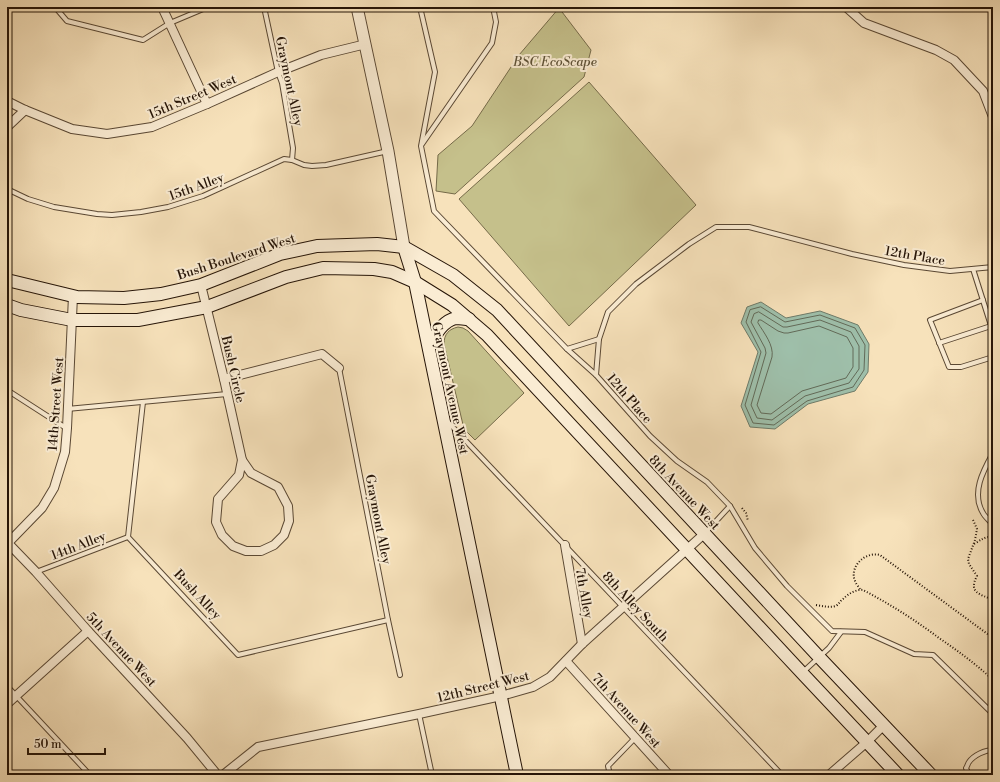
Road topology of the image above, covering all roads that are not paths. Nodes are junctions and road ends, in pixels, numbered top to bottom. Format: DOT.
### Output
graph roads {
  1 [pos="55,7"];
  2 [pos="162,7"];
  3 [pos="208,7"];
  4 [pos="264,7"];
  5 [pos="358,7"];
  6 [pos="420,7"];
  7 [pos="492,7"];
  8 [pos="846,7"];
  9 [pos="170,23"];
  10 [pos="366,44"];
  11 [pos="278,72"];
  12 [pos="7,101"];
  13 [pos="207,104"];
  14 [pos="25,110"];
  15 [pos="993,117"];
  16 [pos="7,127"];
  17 [pos="421,146"];
  18 [pos="388,151"];
  19 [pos="292,160"];
  20 [pos="7,189"];
  21 [pos="404,247"];
  22 [pos="993,267"];
  23 [pos="973,269"];
  24 [pos="7,280"];
  25 [pos="415,282"];
  26 [pos="201,285"];
  27 [pos="73,296"];
  28 [pos="983,300"];
  29 [pos="7,305"];
  30 [pos="207,307"];
  31 [pos="469,319"];
  32 [pos="72,320"];
  33 [pos="991,326"];
  34 [pos="993,332"];
  35 [pos="599,339"];
  36 [pos="939,343"];
  37 [pos="429,348"];
  38 [pos="568,349"];
  39 [pos="993,356"];
  40 [pos="339,368"];
  41 [pos="596,375"];
  42 [pos="224,379"];
  43 [pos="7,390"];
  44 [pos="228,394"];
  45 [pos="143,402"];
  46 [pos="67,409"];
  47 [pos="443,417"];
  48 [pos="67,428"];
  49 [pos="993,453"];
  50 [pos="242,460"];
  51 [pos="730,506"];
  52 [pos="993,525"];
  53 [pos="704,534"];
  54 [pos="128,537"];
  55 [pos="8,543"];
  56 [pos="565,545"];
  57 [pos="687,549"];
  58 [pos="36,572"];
  59 [pos="623,607"];
  60 [pos="388,620"];
  61 [pos="88,631"];
  62 [pos="841,632"];
  63 [pos="582,644"];
  64 [pos="819,657"];
  65 [pos="566,661"];
  66 [pos="802,673"];
  67 [pos="400,675"];
  68 [pos="7,686"];
  69 [pos="16,696"];
  70 [pos="501,696"];
  71 [pos="7,704"];
  72 [pos="419,714"];
  73 [pos="993,714"];
  74 [pos="884,725"];
  75 [pos="635,738"];
  76 [pos="867,742"];
  77 [pos="993,750"];
  78 [pos="90,775"];
  79 [pos="216,775"];
  80 [pos="223,775"];
  81 [pos="432,775"];
  82 [pos="517,775"];
  83 [pos="610,775"];
  84 [pos="670,775"];
  85 [pos="782,775"];
  86 [pos="829,775"];
  87 [pos="898,775"];
  88 [pos="931,775"];
  89 [pos="969,775"];
  1 -- 9 [label="lane"];
  2 -- 9 [label="street"];
  3 -- 9 [label="lane"];
  4 -- 11 [label="lane, Graymont Alley"];
  5 -- 10 [label="street, Graymont Avenue West"];
  6 -- 17 [label="lane"];
  7 -- 17 [label="lane"];
  8 -- 15 [label="street"];
  9 -- 13 [label="street"];
  10 -- 11 [label="street, 15th Street West"];
  10 -- 18 [label="street, Graymont Avenue West"];
  11 -- 13 [label="street, 15th Street West"];
  11 -- 19 [label="lane, Graymont Alley"];
  12 -- 14 [label="street"];
  13 -- 14 [label="street, 15th Street West"];
  14 -- 16 [label="street"];
  17 -- 38 [label="lane"];
  18 -- 19 [label="lane, 15th Alley"];
  18 -- 21 [label="street, Graymont Avenue West"];
  19 -- 20 [label="lane, 15th Alley"];
  21 -- 25 [label="main road, Graymont Avenue West"];
  21 -- 26 [label="main road, Bush Boulevard West"];
  21 -- 53 [label="main road, 8th Avenue West"];
  22 -- 23 [label="lane, 12th Place"];
  23 -- 28 [label="lane"];
  23 -- 35 [label="lane, 12th Place"];
  24 -- 27 [label="main road, Bush Boulevard West"];
  25 -- 30 [label="main road"];
  25 -- 31 [label="main road"];
  25 -- 37 [label="main road, Graymont Avenue West"];
  26 -- 27 [label="main road, Bush Boulevard West"];
  26 -- 30 [label="street, Bush Circle"];
  27 -- 32 [label="street, 14th Street West"];
  28 -- 33 [label="lane"];
  28 -- 36 [label="lane"];
  29 -- 32 [label="main road"];
  30 -- 32 [label="main road"];
  30 -- 42 [label="street, Bush Circle"];
  31 -- 37 [label="main road"];
  31 -- 57 [label="main road"];
  32 -- 46 [label="street, 14th Street West"];
  33 -- 34 [label="lane"];
  33 -- 36 [label="lane"];
  35 -- 38 [label="lane"];
  35 -- 41 [label="lane, 12th Place"];
  36 -- 39 [label="lane"];
  37 -- 47 [label="main road, Graymont Avenue West"];
  38 -- 41 [label="lane"];
  40 -- 42 [label="street"];
  40 -- 60 [label="lane, Graymont Alley"];
  41 -- 51 [label="lane, 12th Place"];
  42 -- 44 [label="street, Bush Circle"];
  43 -- 48 [label="lane"];
  44 -- 45 [label="lane"];
  44 -- 50 [label="street, Bush Circle"];
  45 -- 46 [label="lane"];
  45 -- 54 [label="lane"];
  46 -- 48 [label="street, 14th Street West"];
  47 -- 56 [label="lane, 8th Alley South"];
  47 -- 70 [label="main road, Graymont Avenue West"];
  48 -- 55 [label="street, 14th Street West"];
  49 -- 52 [label="lane"];
  50 -- 50 [label="street, Bush Circle"];
  51 -- 53 [label="lane"];
  51 -- 62 [label="lane, 12th Place"];
  53 -- 57 [label="street, 12th Street West"];
  53 -- 64 [label="main road, 8th Avenue West"];
  54 -- 58 [label="lane, 14th Alley"];
  54 -- 60 [label="lane, Bush Alley"];
  55 -- 58 [label="street, 5th Avenue West"];
  56 -- 59 [label="lane, 8th Alley South"];
  56 -- 63 [label="street, 7th Alley"];
  57 -- 59 [label="street, 12th Street West"];
  57 -- 66 [label="main road"];
  58 -- 61 [label="street, 5th Avenue West"];
  59 -- 63 [label="street, 12th Street West"];
  59 -- 85 [label="lane, 8th Alley South"];
  60 -- 67 [label="lane, Graymont Alley"];
  61 -- 69 [label="street"];
  61 -- 79 [label="street, 5th Avenue West"];
  62 -- 64 [label="lane"];
  62 -- 73 [label="lane, 12th Place"];
  63 -- 65 [label="street, 12th Street West"];
  64 -- 66 [label="lane"];
  64 -- 74 [label="main road, 8th Avenue West"];
  65 -- 70 [label="street, 12th Street West"];
  65 -- 75 [label="street, 7th Avenue West"];
  66 -- 76 [label="main road"];
  68 -- 69 [label="lane"];
  69 -- 71 [label="street"];
  69 -- 78 [label="lane"];
  70 -- 72 [label="street, 12th Street West"];
  70 -- 82 [label="main road, Graymont Avenue West"];
  72 -- 80 [label="street, 12th Street West"];
  72 -- 81 [label="lane"];
  74 -- 76 [label="street"];
  74 -- 88 [label="main road, 8th Avenue West"];
  75 -- 83 [label="lane"];
  75 -- 84 [label="street, 7th Avenue West"];
  76 -- 86 [label="street"];
  76 -- 87 [label="main road"];
  77 -- 89 [label="lane"];
}
